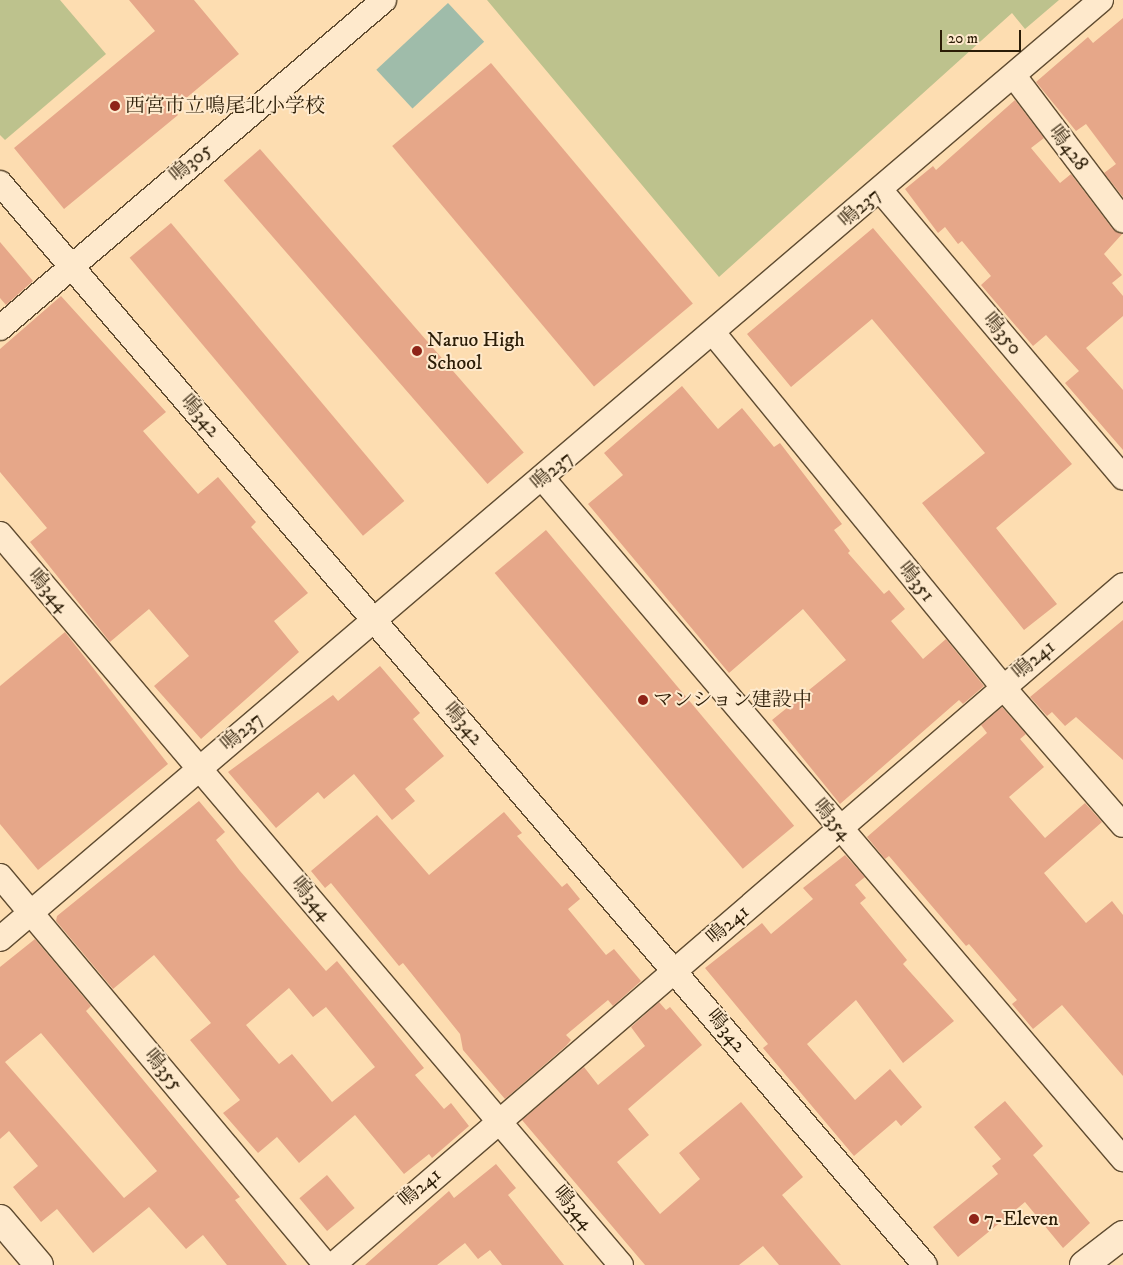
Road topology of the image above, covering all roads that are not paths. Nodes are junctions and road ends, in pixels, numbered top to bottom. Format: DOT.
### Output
graph roads {
  1 [pos="384,0"];
  2 [pos="1102,0"];
  3 [pos="1014,76"];
  4 [pos="0,183"];
  5 [pos="880,191"];
  6 [pos="1123,220"];
  7 [pos="70,265"];
  8 [pos="0,328"];
  9 [pos="714,334"];
  10 [pos="1123,477"];
  11 [pos="542,479"];
  12 [pos="0,534"];
  13 [pos="1123,585"];
  14 [pos="375,621"];
  15 [pos="1002,686"];
  16 [pos="200,767"];
  17 [pos="1123,825"];
  18 [pos="839,828"];
  19 [pos="0,876"];
  20 [pos="31,912"];
  21 [pos="0,939"];
  22 [pos="675,971"];
  23 [pos="497,1120"];
  24 [pos="1123,1159"];
  25 [pos="0,1219"];
  26 [pos="1123,1235"];
  27 [pos="39,1265"];
  28 [pos="326,1265"];
  29 [pos="333,1265"];
  30 [pos="621,1265"];
  31 [pos="925,1265"];
  32 [pos="1084,1265"];
  1 -- 7 [label="street, 鳴305"];
  2 -- 3 [label="street, 鳴237"];
  3 -- 5 [label="street, 鳴237"];
  3 -- 6 [label="street, 鳴428"];
  4 -- 7 [label="street, 鳴342"];
  5 -- 9 [label="street, 鳴237"];
  5 -- 10 [label="street, 鳴350"];
  7 -- 8 [label="street, 鳴305"];
  7 -- 14 [label="street, 鳴342"];
  9 -- 11 [label="street, 鳴237"];
  9 -- 15 [label="street, 鳴351"];
  11 -- 14 [label="street, 鳴237"];
  11 -- 18 [label="street, 鳴354"];
  12 -- 16 [label="street, 鳴344"];
  13 -- 15 [label="street, 鳴241"];
  14 -- 16 [label="street, 鳴237"];
  14 -- 22 [label="street, 鳴342"];
  15 -- 17 [label="street, 鳴351"];
  15 -- 18 [label="street, 鳴241"];
  16 -- 20 [label="street, 鳴237"];
  16 -- 23 [label="street, 鳴344"];
  18 -- 22 [label="street, 鳴241"];
  18 -- 24 [label="street, 鳴354"];
  19 -- 20 [label="street, 鳴355"];
  20 -- 21 [label="street, 鳴237"];
  20 -- 28 [label="street, 鳴355"];
  22 -- 23 [label="street, 鳴241"];
  22 -- 31 [label="street, 鳴342"];
  23 -- 29 [label="street, 鳴241"];
  23 -- 30 [label="street, 鳴344"];
  25 -- 27 [label="street"];
  26 -- 32 [label="street"];
}
